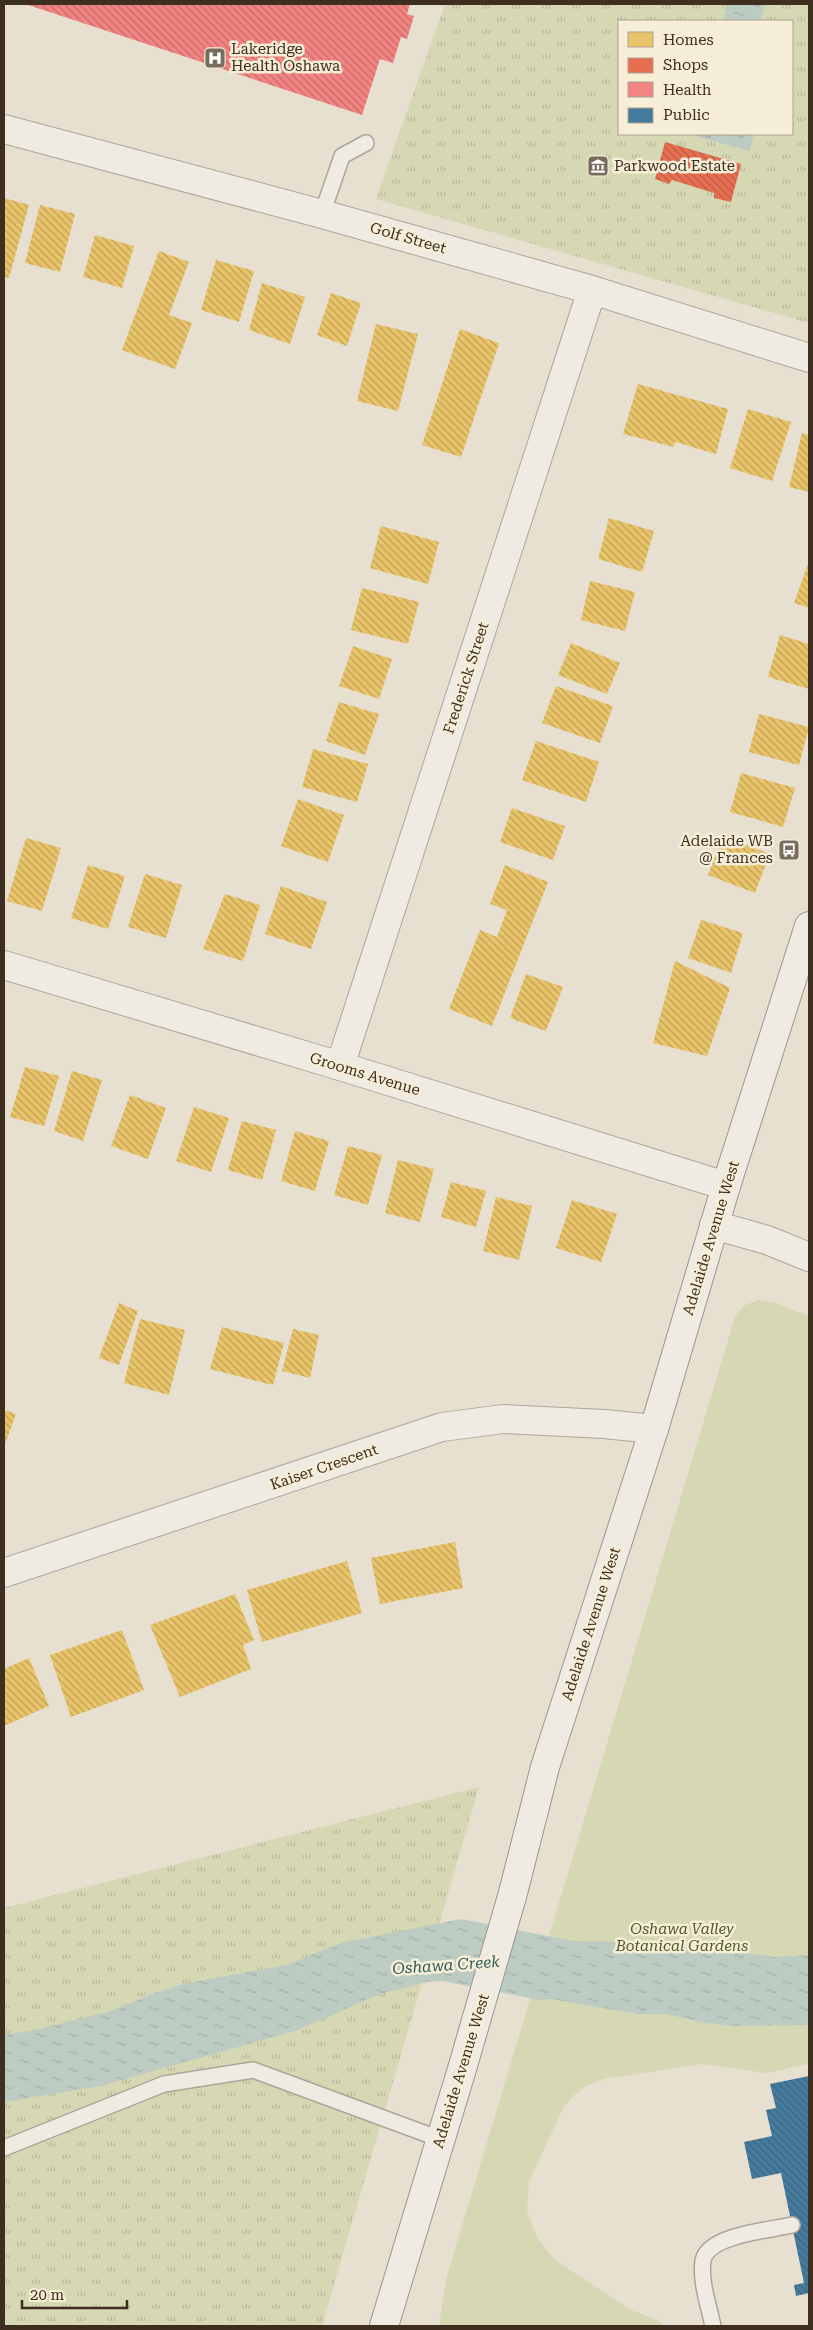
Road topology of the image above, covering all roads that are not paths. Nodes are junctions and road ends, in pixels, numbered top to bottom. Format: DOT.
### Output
graph roads {
  1 [pos="4,130"];
  2 [pos="366,142"];
  3 [pos="322,214"];
  4 [pos="592,290"];
  5 [pos="809,358"];
  6 [pos="809,926"];
  7 [pos="4,965"];
  8 [pos="340,1066"];
  9 [pos="726,1186"];
  10 [pos="714,1225"];
  11 [pos="809,1258"];
  12 [pos="654,1429"];
  13 [pos="4,1573"];
  14 [pos="440,2139"];
  15 [pos="4,2148"];
  16 [pos="792,2225"];
  17 [pos="384,2326"];
  18 [pos="713,2326"];
  1 -- 3 [label="street, Golf Street"];
  2 -- 3 [label="lane"];
  3 -- 4 [label="street, Golf Street"];
  4 -- 5 [label="street, Golf Street"];
  4 -- 8 [label="street, Frederick Street"];
  6 -- 9 [label="street, Adelaide Avenue West"];
  7 -- 8 [label="street, Grooms Avenue"];
  8 -- 9 [label="street, Grooms Avenue"];
  9 -- 10 [label="street, Adelaide Avenue West"];
  10 -- 11 [label="street"];
  10 -- 12 [label="street, Adelaide Avenue West"];
  12 -- 13 [label="street, Kaiser Crescent"];
  12 -- 14 [label="street, Adelaide Avenue West"];
  14 -- 15 [label="lane"];
  14 -- 17 [label="street, Adelaide Avenue West"];
  16 -- 18 [label="lane"];
}
